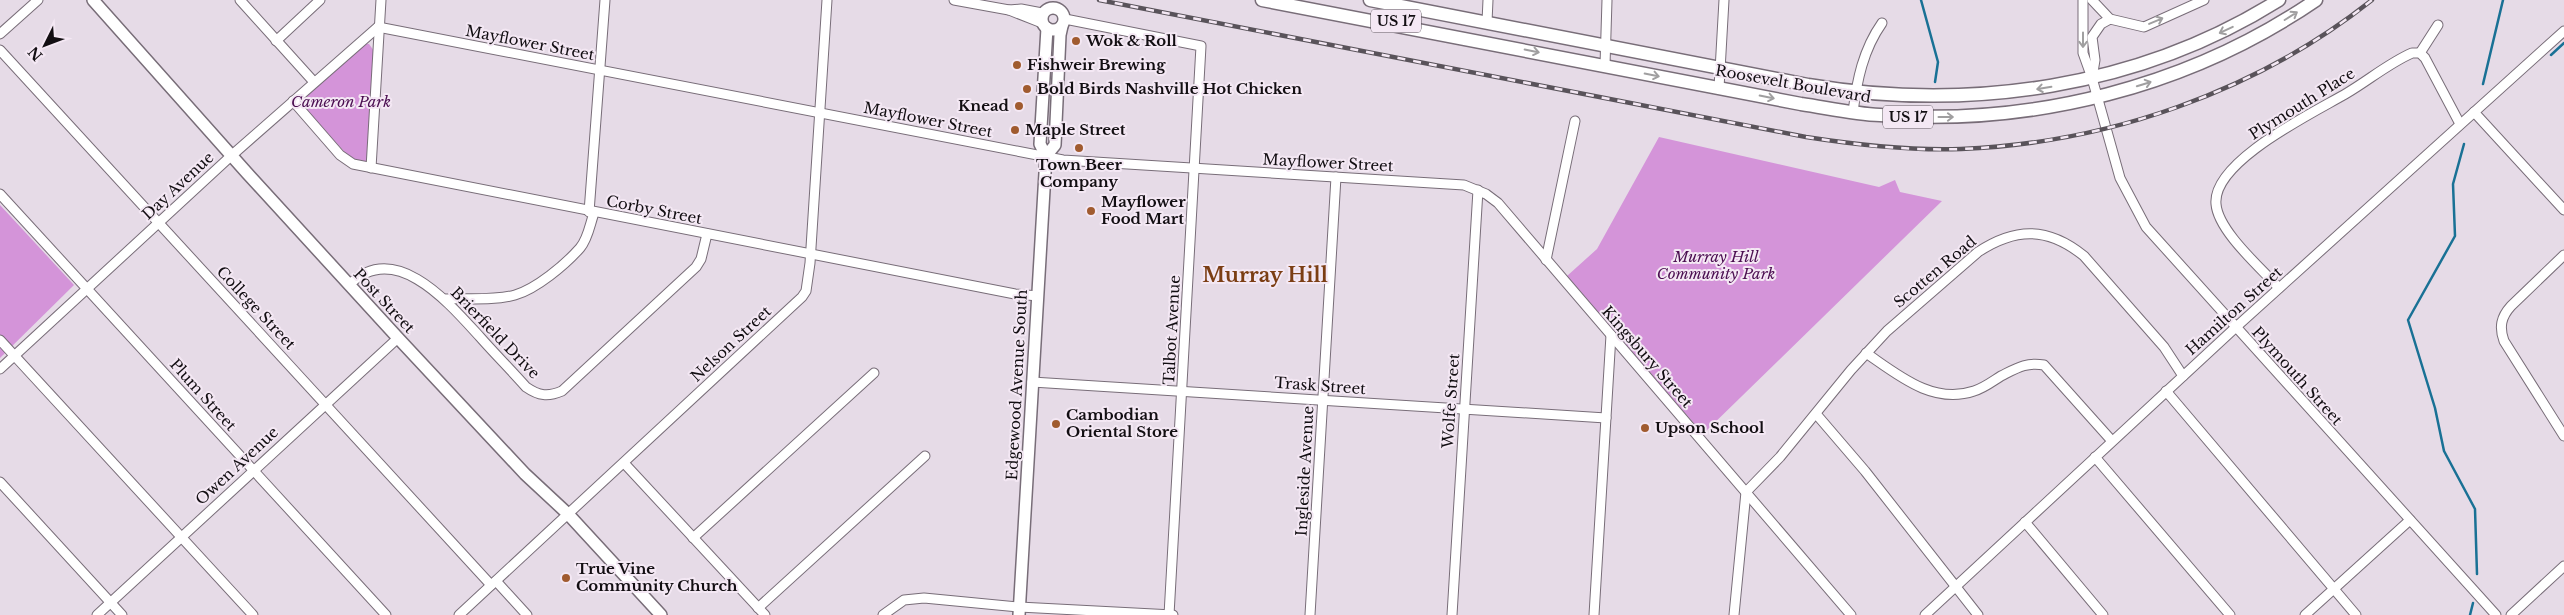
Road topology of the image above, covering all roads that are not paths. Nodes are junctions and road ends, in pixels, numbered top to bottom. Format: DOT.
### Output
graph roads {
  1 [pos="38,0"];
  2 [pos="93,0"];
  3 [pos="240,0"];
  4 [pos="320,0"];
  5 [pos="381,0"];
  6 [pos="605,0"];
  7 [pos="827,0"];
  8 [pos="954,0"];
  9 [pos="1063,0"];
  10 [pos="1262,0"];
  11 [pos="1308,0"];
  12 [pos="1370,0"];
  13 [pos="1409,0"];
  14 [pos="1488,0"];
  15 [pos="1607,0"];
  16 [pos="1724,0"];
  17 [pos="2083,0"];
  18 [pos="2092,0"];
  19 [pos="2204,0"];
  20 [pos="2279,0"];
  21 [pos="2316,0"];
  22 [pos="1045,15"];
  23 [pos="1064,19"];
  24 [pos="2110,19"];
  25 [pos="1487,22"];
  26 [pos="1882,23"];
  27 [pos="2438,26"];
  28 [pos="378,27"];
  29 [pos="2564,31"];
  30 [pos="0,34"];
  31 [pos="276,41"];
  32 [pos="1484,42"];
  33 [pos="1606,45"];
  34 [pos="0,50"];
  35 [pos="2420,53"];
  36 [pos="1605,65"];
  37 [pos="1721,68"];
  38 [pos="600,70"];
  39 [pos="2092,78"];
  40 [pos="314,82"];
  41 [pos="1719,88"];
  42 [pos="1856,93"];
  43 [pos="2097,98"];
  44 [pos="293,101"];
  45 [pos="1853,112"];
  46 [pos="2474,112"];
  47 [pos="819,113"];
  48 [pos="1575,121"];
  49 [pos="2460,124"];
  50 [pos="231,156"];
  51 [pos="1046,156"];
  52 [pos="371,168"];
  53 [pos="1194,168"];
  54 [pos="1336,178"];
  55 [pos="1478,190"];
  56 [pos="0,194"];
  57 [pos="2564,210"];
  58 [pos="592,212"];
  59 [pos="158,223"];
  60 [pos="706,234"];
  61 [pos="811,254"];
  62 [pos="2564,255"];
  63 [pos="1546,260"];
  64 [pos="349,284"];
  65 [pos="2280,288"];
  66 [pos="87,289"];
  67 [pos="1038,296"];
  68 [pos="445,299"];
  69 [pos="2235,328"];
  70 [pos="1611,335"];
  71 [pos="398,338"];
  72 [pos="0,340"];
  73 [pos="1866,353"];
  74 [pos="15,356"];
  75 [pos="0,369"];
  76 [pos="874,373"];
  77 [pos="2183,376"];
  78 [pos="1032,382"];
  79 [pos="1182,392"];
  80 [pos="2166,392"];
  81 [pos="1322,400"];
  82 [pos="324,404"];
  83 [pos="1464,409"];
  84 [pos="1817,415"];
  85 [pos="1606,418"];
  86 [pos="2564,436"];
  87 [pos="2112,441"];
  88 [pos="925,456"];
  89 [pos="2095,457"];
  90 [pos="624,463"];
  91 [pos="253,470"];
  92 [pos="0,482"];
  93 [pos="1746,492"];
  94 [pos="568,514"];
  95 [pos="2410,520"];
  96 [pos="2024,522"];
  97 [pos="181,537"];
  98 [pos="693,538"];
  99 [pos="2564,566"];
  100 [pos="494,583"];
  101 [pos="1955,587"];
  102 [pos="2334,589"];
  103 [pos="110,602"];
  104 [pos="758,608"];
  105 [pos="1019,611"];
  106 [pos="97,615"];
  107 [pos="122,615"];
  108 [pos="253,615"];
  109 [pos="386,615"];
  110 [pos="459,615"];
  111 [pos="527,615"];
  112 [pos="661,615"];
  113 [pos="765,615"];
  114 [pos="883,615"];
  115 [pos="1169,615"];
  116 [pos="1173,615"];
  117 [pos="1310,615"];
  118 [pos="1452,615"];
  119 [pos="1594,615"];
  120 [pos="1734,615"];
  121 [pos="1851,615"];
  122 [pos="1924,615"];
  123 [pos="1978,615"];
  124 [pos="2104,615"];
  125 [pos="2230,615"];
  126 [pos="2306,615"];
  127 [pos="2356,615"];
  128 [pos="2496,615"];
  129 [pos="2511,615"];
  1 -- 30 [label="street"];
  2 -- 50 [label="main road, Post Street"];
  3 -- 31 [label="street"];
  4 -- 31 [label="street"];
  5 -- 28 [label="street"];
  6 -- 38 [label="street"];
  7 -- 47 [label="street, Nelson Street"];
  8 -- 22 [label="street"];
  9 -- 23 [label="main road, Edgewood Avenue South"];
  10 -- 32 [label="highway"];
  11 -- 32 [label="highway, US 17"];
  12 -- 25 [label="highway, US 17"];
  13 -- 25 [label="highway"];
  14 -- 25 [label="street"];
  15 -- 33 [label="street"];
  16 -- 37 [label="street"];
  17 -- 39 [label="street, one-way"];
  18 -- 24 [label="street"];
  24 -- 19 [label="street, one-way"];
  20 -- 39 [label="highway, Roosevelt Boulevard / US 17, one-way"];
  43 -- 21 [label="highway, Roosevelt Boulevard / US 17, one-way"];
  22 -- 23 [label="main road"];
  22 -- 23 [label="main road"];
  22 -- 51 [label="main road, Edgewood Avenue South"];
  23 -- 51 [label="main road, Edgewood Avenue South"];
  23 -- 53 [label="street, Talbot Avenue"];
  24 -- 39 [label="street"];
  25 -- 33 [label="highway, Roosevelt Boulevard / US 17"];
  26 -- 42 [label="street"];
  27 -- 35 [label="street"];
  28 -- 38 [label="street, Mayflower Street"];
  28 -- 40 [label="street, Day Avenue"];
  28 -- 52 [label="street"];
  29 -- 46 [label="street, Hamilton Street"];
  31 -- 40 [label="street"];
  32 -- 36 [label="highway, Roosevelt Boulevard / US 17, one-way"];
  33 -- 36 [label="street"];
  33 -- 37 [label="highway, Roosevelt Boulevard / US 17"];
  34 -- 59 [label="street, College Street"];
  35 -- 49 [label="street"];
  35 -- 65 [label="street, Plymouth Place"];
  36 -- 41 [label="highway, Roosevelt Boulevard / US 17, one-way"];
  37 -- 41 [label="street"];
  37 -- 42 [label="highway, Roosevelt Boulevard / US 17"];
  38 -- 47 [label="street, Mayflower Street"];
  38 -- 58 [label="street"];
  39 -- 42 [label="highway, Roosevelt Boulevard / US 17, one-way"];
  39 -- 43 [label="street, Plymouth Street"];
  40 -- 44 [label="street, Day Avenue"];
  41 -- 45 [label="highway, Roosevelt Boulevard / US 17, one-way"];
  42 -- 45 [label="street"];
  45 -- 43 [label="highway, Roosevelt Boulevard / US 17, one-way"];
  43 -- 69 [label="street, Plymouth Street"];
  44 -- 50 [label="street, Day Avenue"];
  44 -- 52 [label="street, Corby Street"];
  46 -- 49 [label="street, Hamilton Street"];
  46 -- 57 [label="street"];
  47 -- 51 [label="street, Mayflower Street"];
  47 -- 61 [label="street, Nelson Street"];
  48 -- 63 [label="street"];
  49 -- 65 [label="street, Hamilton Street"];
  50 -- 59 [label="street, Day Avenue"];
  50 -- 64 [label="main road, Post Street"];
  51 -- 53 [label="street, Mayflower Street"];
  51 -- 67 [label="main road, Edgewood Avenue South"];
  52 -- 58 [label="street, Corby Street"];
  53 -- 54 [label="street, Mayflower Street"];
  53 -- 79 [label="street, Talbot Avenue"];
  54 -- 55 [label="street, Mayflower Street"];
  54 -- 81 [label="street, Ingleside Avenue"];
  55 -- 63 [label="street, Kingsbury Street"];
  55 -- 83 [label="street, Wolfe Street"];
  56 -- 66 [label="street, Plum Street"];
  58 -- 60 [label="street, Corby Street"];
  58 -- 68 [label="street"];
  59 -- 66 [label="street, Day Avenue"];
  59 -- 82 [label="street, College Street"];
  60 -- 61 [label="street, Corby Street"];
  60 -- 68 [label="street, Brierfield Drive"];
  61 -- 67 [label="street, Corby Street"];
  61 -- 90 [label="street, Nelson Street"];
  62 -- 86 [label="street"];
  63 -- 70 [label="street, Kingsbury Street"];
  64 -- 68 [label="street, Brierfield Drive"];
  64 -- 71 [label="main road, Post Street"];
  65 -- 69 [label="street, Hamilton Street"];
  66 -- 74 [label="street, Day Avenue"];
  66 -- 91 [label="street, Plum Street"];
  67 -- 78 [label="main road, Edgewood Avenue South"];
  69 -- 77 [label="street, Hamilton Street"];
  69 -- 95 [label="street, Plymouth Street"];
  70 -- 85 [label="street"];
  70 -- 93 [label="street, Kingsbury Street"];
  71 -- 82 [label="street, Owen Avenue"];
  71 -- 94 [label="main road, Post Street"];
  72 -- 74 [label="street"];
  73 -- 77 [label="street, Scotten Road"];
  73 -- 84 [label="street, Scotten Road"];
  73 -- 87 [label="street"];
  74 -- 75 [label="street, Day Avenue"];
  74 -- 97 [label="street"];
  76 -- 98 [label="street"];
  77 -- 80 [label="street, Hamilton Street"];
  78 -- 79 [label="street, Trask Street"];
  78 -- 105 [label="main road, Edgewood Avenue South"];
  79 -- 81 [label="street, Trask Street"];
  79 -- 115 [label="street, Talbot Avenue"];
  80 -- 87 [label="street, Hamilton Street"];
  80 -- 102 [label="street"];
  81 -- 83 [label="street, Trask Street"];
  81 -- 117 [label="street, Ingleside Avenue"];
  82 -- 91 [label="street, Owen Avenue"];
  82 -- 100 [label="street, College Street"];
  83 -- 85 [label="street, Trask Street"];
  83 -- 118 [label="street, Wolfe Street"];
  84 -- 93 [label="street, Scotten Road"];
  84 -- 101 [label="street"];
  85 -- 119 [label="street"];
  87 -- 89 [label="street, Hamilton Street"];
  88 -- 104 [label="street"];
  89 -- 96 [label="street, Hamilton Street"];
  89 -- 125 [label="street"];
  90 -- 94 [label="street, Nelson Street"];
  90 -- 98 [label="street"];
  91 -- 97 [label="street, Owen Avenue"];
  91 -- 109 [label="street, Plum Street"];
  92 -- 103 [label="street"];
  93 -- 120 [label="street"];
  93 -- 121 [label="street, Kingsbury Street"];
  94 -- 100 [label="street, Nelson Street"];
  94 -- 112 [label="main road, Post Street"];
  95 -- 102 [label="street"];
  95 -- 128 [label="street, Plymouth Street"];
  96 -- 101 [label="street, Hamilton Street"];
  96 -- 124 [label="street"];
  97 -- 103 [label="street, Owen Avenue"];
  97 -- 108 [label="street"];
  98 -- 104 [label="street"];
  99 -- 129 [label="street"];
  100 -- 110 [label="street, Nelson Street"];
  100 -- 111 [label="street, College Street"];
  101 -- 122 [label="street, Hamilton Street"];
  101 -- 123 [label="street"];
  102 -- 126 [label="street"];
  102 -- 127 [label="street"];
  103 -- 106 [label="street, Owen Avenue"];
  103 -- 107 [label="street"];
  104 -- 113 [label="street"];
  105 -- 114 [label="street"];
  105 -- 115 [label="street"];
  115 -- 116 [label="street"];
}
